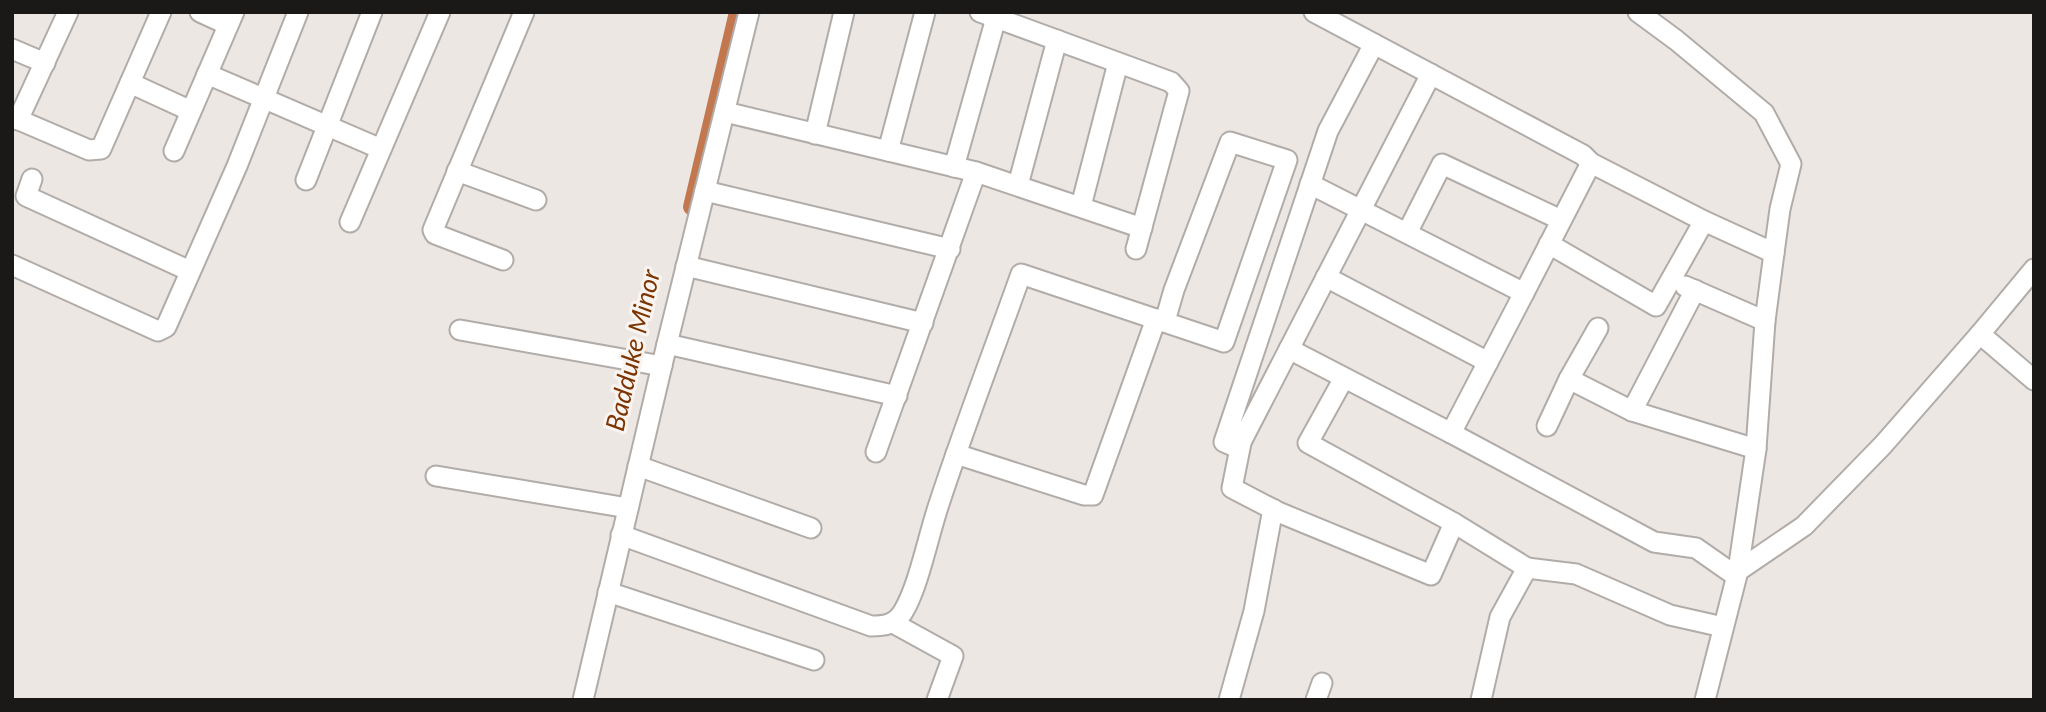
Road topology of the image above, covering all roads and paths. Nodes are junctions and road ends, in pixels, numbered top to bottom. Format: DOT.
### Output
graph roads {
  1 [pos="68,12"];
  2 [pos="161,12"];
  3 [pos="200,12"];
  4 [pos="298,12"];
  5 [pos="372,12"];
  6 [pos="440,12"];
  7 [pos="524,12"];
  8 [pos="750,12"];
  9 [pos="845,12"];
  10 [pos="925,12"];
  11 [pos="1314,12"];
  12 [pos="1638,12"];
  13 [pos="988,15"];
  14 [pos="231,19"];
  15 [pos="1057,40"];
  16 [pos="1374,44"];
  17 [pos="12,49"];
  18 [pos="45,63"];
  19 [pos="1118,63"];
  20 [pos="207,74"];
  21 [pos="1431,74"];
  22 [pos="130,83"];
  23 [pos="264,98"];
  24 [pos="191,111"];
  25 [pos="725,112"];
  26 [pos="15,119"];
  27 [pos="327,126"];
  28 [pos="815,134"];
  29 [pos="381,149"];
  30 [pos="174,151"];
  31 [pos="888,151"];
  32 [pos="1591,163"];
  33 [pos="954,167"];
  34 [pos="457,171"];
  35 [pos="976,172"];
  36 [pos="32,179"];
  37 [pos="306,180"];
  38 [pos="1310,184"];
  39 [pos="1018,185"];
  40 [pos="705,191"];
  41 [pos="536,200"];
  42 [pos="1081,206"];
  43 [pos="1361,210"];
  44 [pos="1562,220"];
  45 [pos="1704,221"];
  46 [pos="350,222"];
  47 [pos="1142,228"];
  48 [pos="1407,233"];
  49 [pos="1549,244"];
  50 [pos="950,249"];
  51 [pos="1136,249"];
  52 [pos="1774,253"];
  53 [pos="503,260"];
  54 [pos="12,265"];
  55 [pos="686,266"];
  56 [pos="2034,269"];
  57 [pos="190,271"];
  58 [pos="1326,278"];
  59 [pos="1671,280"];
  60 [pos="1695,290"];
  61 [pos="1524,293"];
  62 [pos="1160,320"];
  63 [pos="1765,321"];
  64 [pos="923,323"];
  65 [pos="1598,328"];
  66 [pos="460,330"];
  67 [pos="1980,334"];
  68 [pos="667,344"];
  69 [pos="1289,349"];
  70 [pos="1488,362"];
  71 [pos="653,364"];
  72 [pos="1344,378"];
  73 [pos="1569,379"];
  74 [pos="2034,380"];
  75 [pos="897,396"];
  76 [pos="1632,411"];
  77 [pos="1547,426"];
  78 [pos="1451,433"];
  79 [pos="1241,443"];
  80 [pos="1756,449"];
  81 [pos="876,452"];
  82 [pos="956,454"];
  83 [pos="638,466"];
  84 [pos="436,476"];
  85 [pos="618,507"];
  86 [pos="1273,509"];
  87 [pos="1454,523"];
  88 [pos="811,528"];
  89 [pos="621,536"];
  90 [pos="1527,568"];
  91 [pos="1737,573"];
  92 [pos="608,592"];
  93 [pos="893,623"];
  94 [pos="1723,627"];
  95 [pos="814,660"];
  96 [pos="583,700"];
  97 [pos="937,700"];
  98 [pos="1229,700"];
  99 [pos="1481,700"];
  100 [pos="1705,700"];
  1 -- 18 [label="street"];
  2 -- 22 [label="street"];
  3 -- 14 [label="street"];
  4 -- 23 [label="street"];
  5 -- 27 [label="street"];
  6 -- 29 [label="street"];
  7 -- 34 [label="street"];
  8 -- 25 [label="street"];
  9 -- 28 [label="street"];
  10 -- 31 [label="street"];
  11 -- 16 [label="street"];
  12 -- 52 [label="street"];
  13 -- 15 [label="street"];
  13 -- 33 [label="street"];
  14 -- 20 [label="street"];
  15 -- 19 [label="street"];
  15 -- 39 [label="street"];
  16 -- 21 [label="street"];
  16 -- 38 [label="street"];
  17 -- 18 [label="street"];
  18 -- 26 [label="street"];
  19 -- 42 [label="street"];
  19 -- 47 [label="street"];
  20 -- 23 [label="street"];
  20 -- 24 [label="street"];
  21 -- 32 [label="street"];
  21 -- 43 [label="street"];
  22 -- 24 [label="street"];
  22 -- 26 [label="street"];
  23 -- 27 [label="street"];
  23 -- 57 [label="street"];
  24 -- 30 [label="street"];
  25 -- 28 [label="street"];
  25 -- 40 [label="street"];
  27 -- 29 [label="street"];
  27 -- 37 [label="street"];
  28 -- 31 [label="street"];
  29 -- 46 [label="street"];
  31 -- 33 [label="street"];
  32 -- 44 [label="street"];
  32 -- 45 [label="street"];
  33 -- 35 [label="street"];
  34 -- 41 [label="street"];
  34 -- 53 [label="street"];
  35 -- 39 [label="street"];
  35 -- 50 [label="street"];
  36 -- 57 [label="street"];
  38 -- 43 [label="street"];
  38 -- 79 [label="street"];
  39 -- 42 [label="street"];
  40 -- 50 [label="street"];
  40 -- 55 [label="street"];
  42 -- 47 [label="street"];
  43 -- 48 [label="street"];
  43 -- 58 [label="street"];
  44 -- 48 [label="street"];
  44 -- 49 [label="street"];
  45 -- 52 [label="street"];
  45 -- 59 [label="street"];
  47 -- 51 [label="street"];
  48 -- 61 [label="street"];
  49 -- 59 [label="street"];
  49 -- 61 [label="street"];
  50 -- 64 [label="street"];
  52 -- 63 [label="street"];
  54 -- 57 [label="street"];
  55 -- 64 [label="street"];
  55 -- 68 [label="street"];
  56 -- 67 [label="street"];
  58 -- 69 [label="street"];
  58 -- 70 [label="street"];
  59 -- 60 [label="street"];
  60 -- 63 [label="street"];
  60 -- 76 [label="street"];
  61 -- 70 [label="street"];
  62 -- 62 [label="street"];
  62 -- 82 [label="street"];
  62 -- 82 [label="street"];
  63 -- 80 [label="street"];
  64 -- 75 [label="street"];
  65 -- 73 [label="street"];
  66 -- 71 [label="street"];
  67 -- 74 [label="street"];
  67 -- 91 [label="street"];
  68 -- 71 [label="street"];
  68 -- 75 [label="street"];
  69 -- 72 [label="street"];
  69 -- 79 [label="street"];
  70 -- 78 [label="street"];
  71 -- 83 [label="street"];
  72 -- 78 [label="street"];
  72 -- 87 [label="street"];
  73 -- 76 [label="street"];
  73 -- 77 [label="street"];
  75 -- 81 [label="street"];
  76 -- 80 [label="street"];
  78 -- 91 [label="street"];
  79 -- 86 [label="street"];
  80 -- 91 [label="street"];
  82 -- 93 [label="street"];
  83 -- 85 [label="street"];
  83 -- 88 [label="street"];
  84 -- 85 [label="street"];
  85 -- 89 [label="street"];
  86 -- 87 [label="street"];
  86 -- 98 [label="street"];
  87 -- 90 [label="street"];
  89 -- 92 [label="street"];
  89 -- 93 [label="street"];
  90 -- 94 [label="street"];
  90 -- 99 [label="street"];
  91 -- 94 [label="street"];
  92 -- 95 [label="street"];
  92 -- 96 [label="street"];
  93 -- 97 [label="street"];
  94 -- 100 [label="street"];
}
